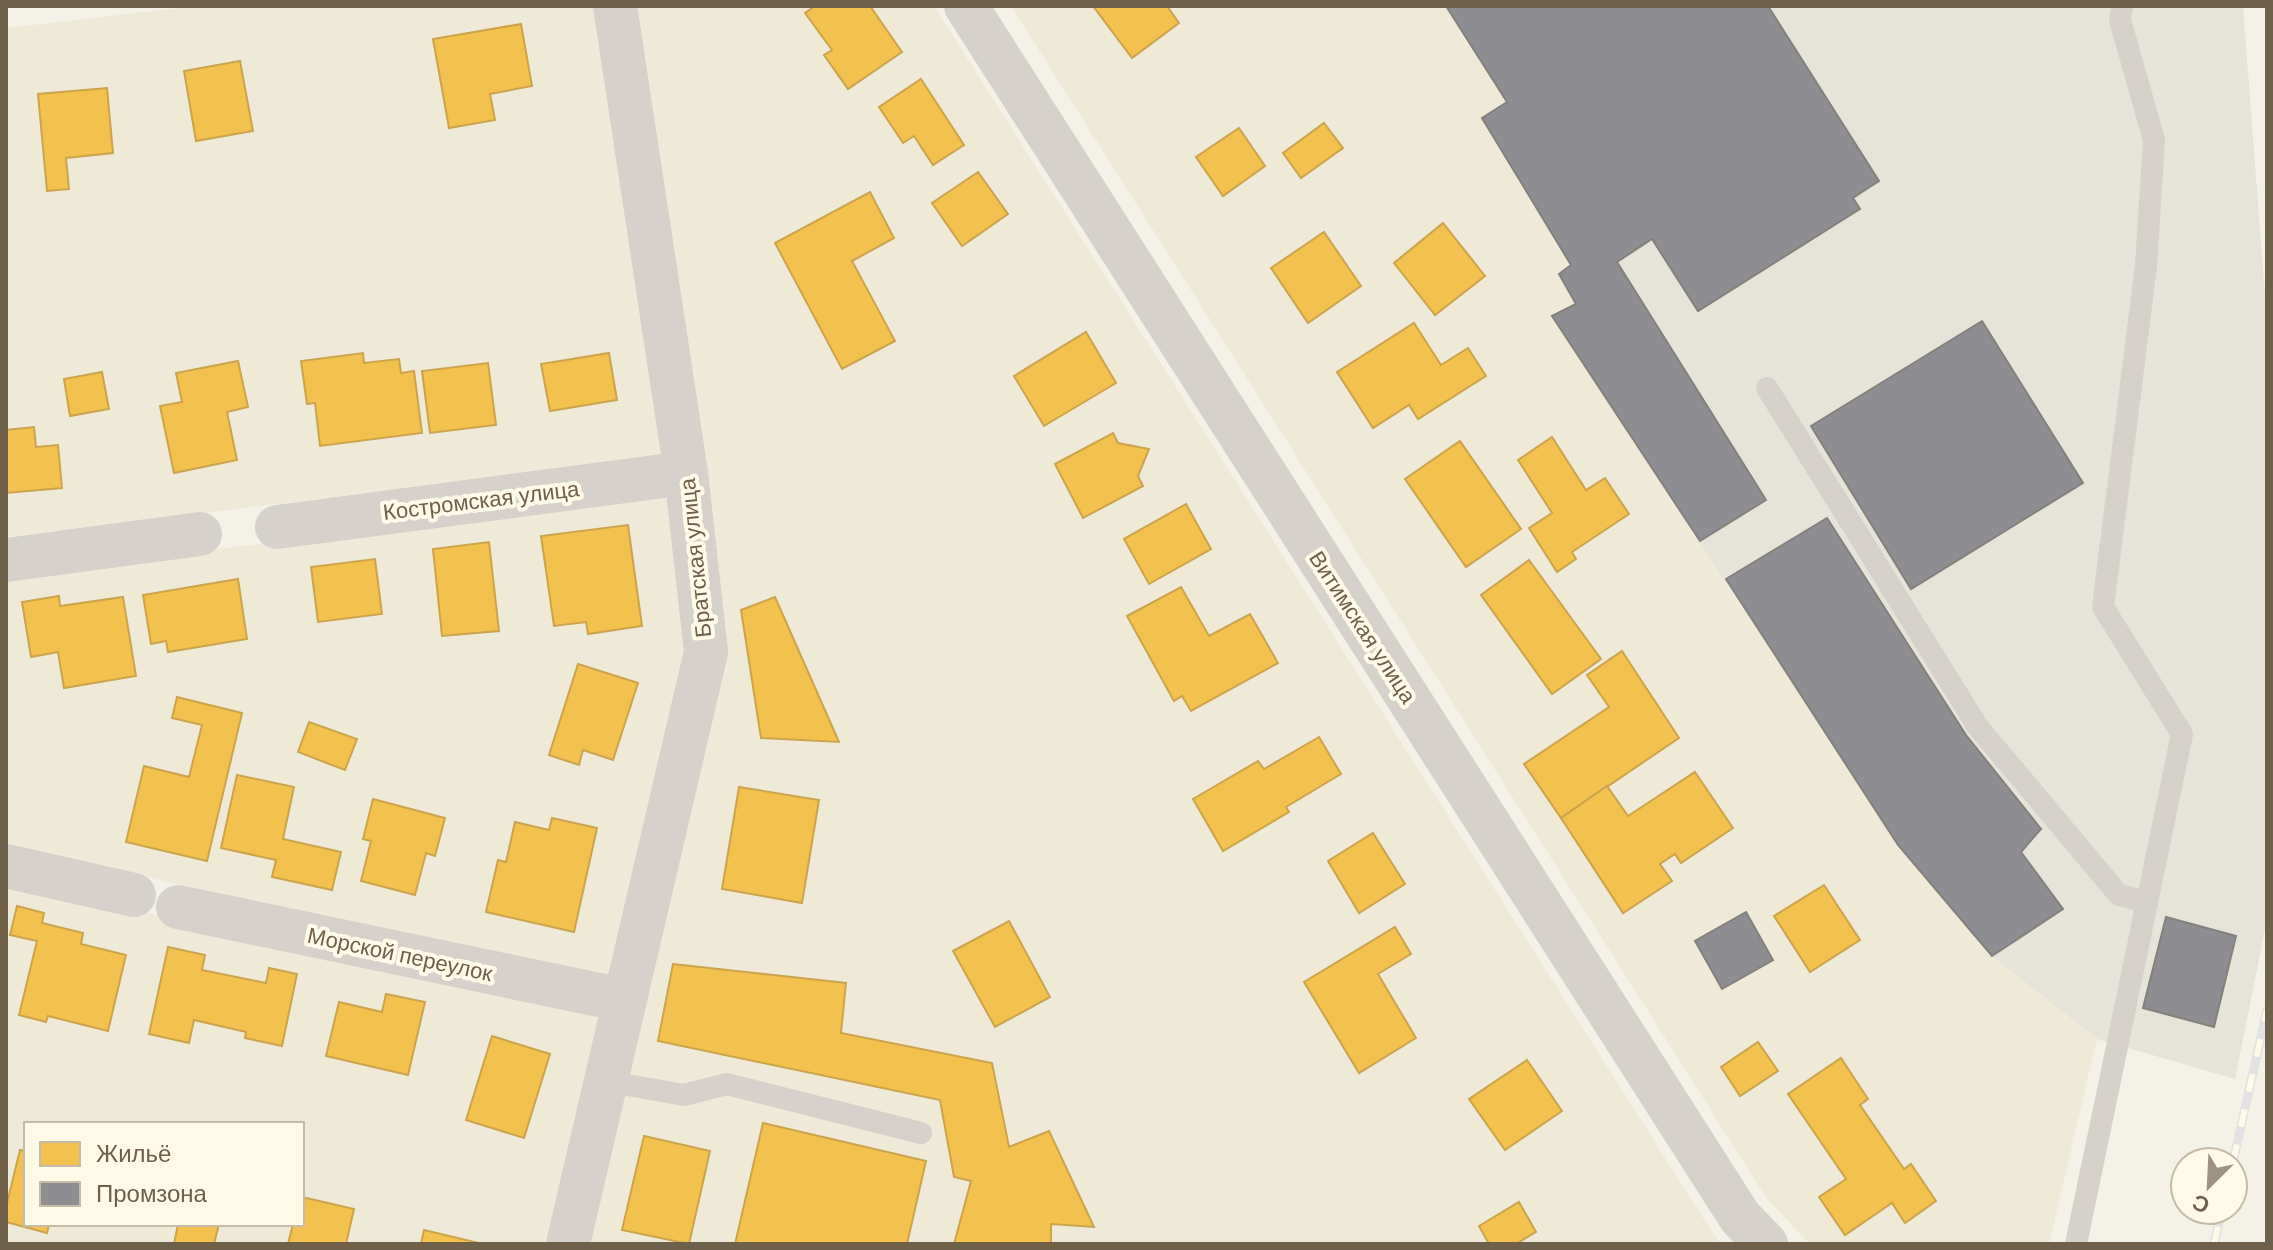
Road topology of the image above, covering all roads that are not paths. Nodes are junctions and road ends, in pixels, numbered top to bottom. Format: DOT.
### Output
graph roads {
  1 [pos="615,6"];
  2 [pos="966,6"];
  3 [pos="2122,6"];
  4 [pos="1767,388"];
  5 [pos="686,473"];
  6 [pos="277,527"];
  7 [pos="200,534"];
  8 [pos="6,560"];
  9 [pos="6,866"];
  10 [pos="134,895"];
  11 [pos="2147,902"];
  12 [pos="178,907"];
  13 [pos="623,1000"];
  14 [pos="605,1081"];
  15 [pos="921,1133"];
  16 [pos="568,1244"];
  17 [pos="1766,1244"];
  18 [pos="2076,1244"];
  1 -- 5 [label="street, Братская улица"];
  2 -- 17 [label="street, Витимская улица"];
  3 -- 11 [label="lane"];
  4 -- 11 [label="lane"];
  5 -- 6 [label="street, Костромская улица"];
  5 -- 13 [label="street, Братская улица"];
  7 -- 8 [label="street"];
  9 -- 10 [label="street"];
  11 -- 18 [label="lane"];
  12 -- 13 [label="street, Морской переулок"];
  13 -- 14 [label="street, Братская улица"];
  14 -- 15 [label="lane"];
  14 -- 16 [label="street, Братская улица"];
}
